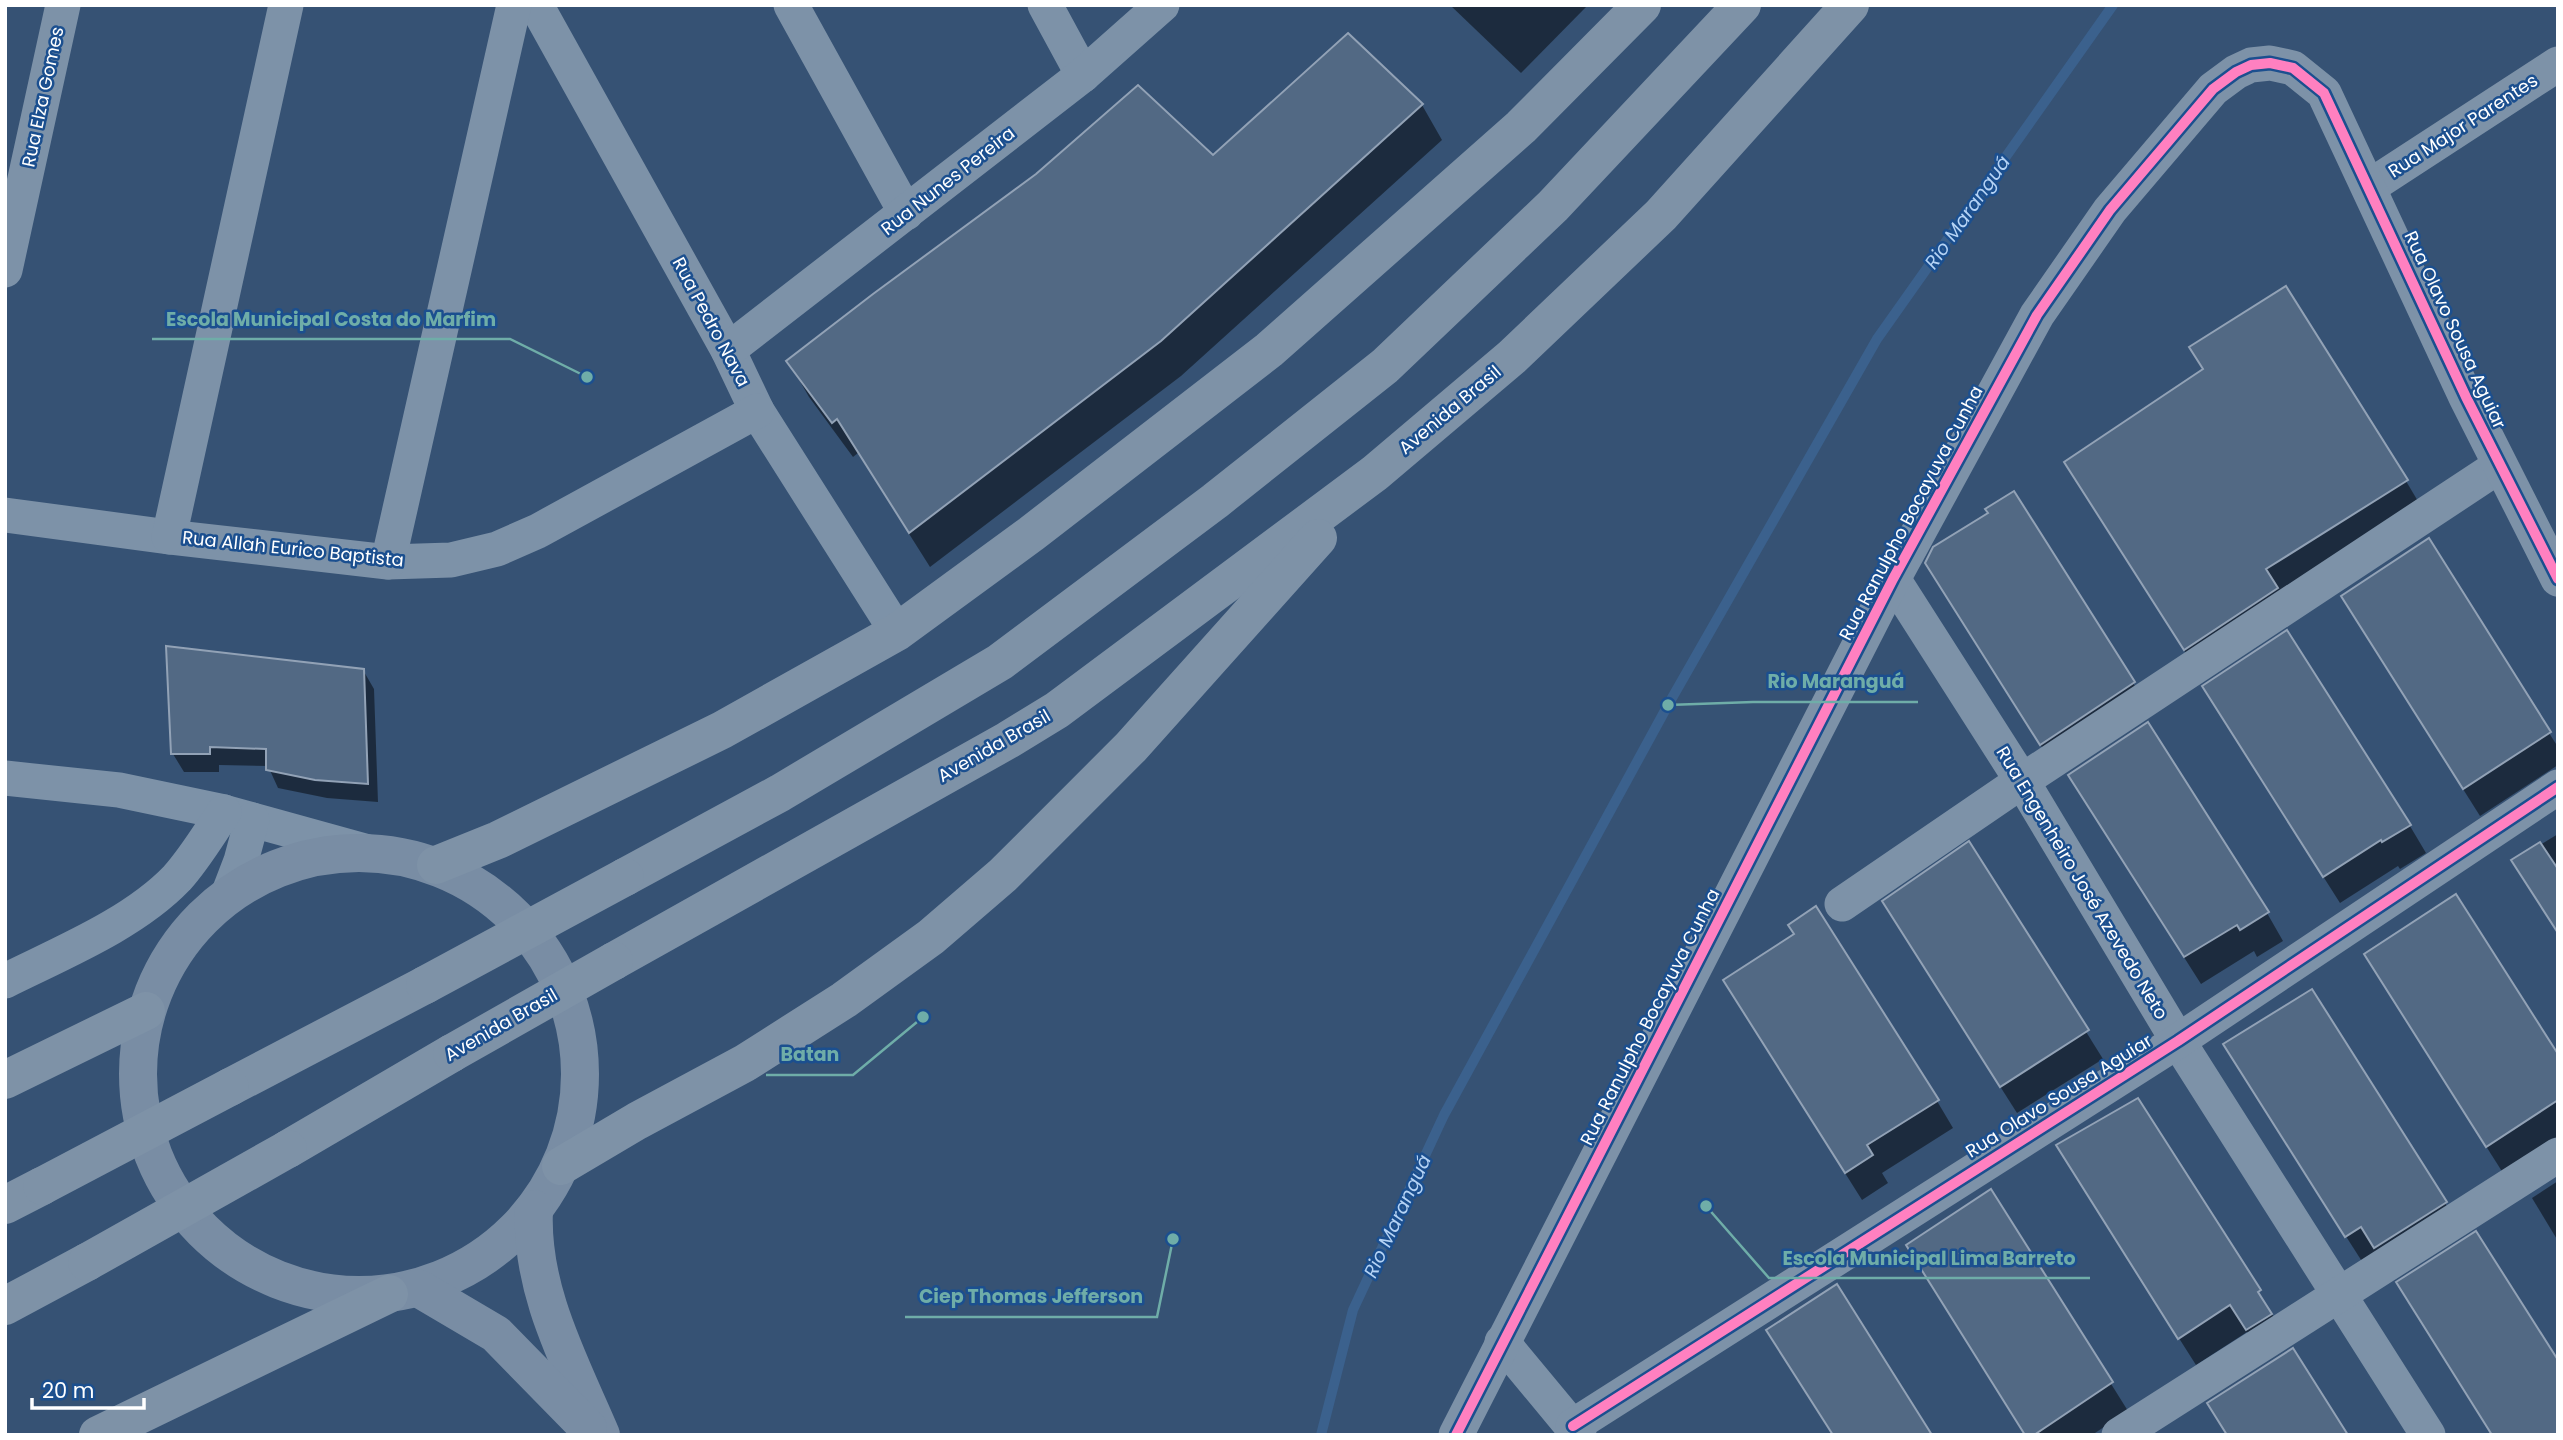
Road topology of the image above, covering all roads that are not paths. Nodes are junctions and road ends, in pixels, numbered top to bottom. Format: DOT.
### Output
graph roads {
  1 [pos="63,5"];
  2 [pos="286,5"];
  3 [pos="514,5"];
  4 [pos="536,5"];
  5 [pos="791,5"];
  6 [pos="1045,5"];
  7 [pos="1162,5"];
  8 [pos="1642,5"];
  9 [pos="1742,5"];
  10 [pos="1850,5"];
  11 [pos="2558,64"];
  12 [pos="1083,75"];
  13 [pos="2325,93"];
  14 [pos="2369,187"];
  15 [pos="906,213"];
  16 [pos="5,270"];
  17 [pos="728,350"];
  18 [pos="757,411"];
  19 [pos="2500,466"];
  20 [pos="1375,473"];
  21 [pos="5,515"];
  22 [pos="169,537"];
  23 [pos="388,562"];
  24 [pos="2556,570"];
  25 [pos="1893,579"];
  26 [pos="897,632"];
  27 [pos="5,778"];
  28 [pos="2022,781"];
  29 [pos="2558,787"];
  30 [pos="238,816"];
  31 [pos="365,851"];
  32 [pos="436,865"];
  33 [pos="228,895"];
  34 [pos="1842,904"];
  35 [pos="5,981"];
  36 [pos="146,1011"];
  37 [pos="2178,1041"];
  38 [pos="5,1080"];
  39 [pos="2558,1155"];
  40 [pos="561,1166"];
  41 [pos="5,1206"];
  42 [pos="534,1209"];
  43 [pos="404,1291"];
  44 [pos="2338,1295"];
  45 [pos="5,1306"];
  46 [pos="1502,1342"];
  47 [pos="1576,1430"];
  48 [pos="98,1435"];
  49 [pos="594,1435"];
  50 [pos="601,1435"];
  51 [pos="1456,1435"];
  52 [pos="2119,1435"];
  53 [pos="2428,1435"];
  1 -- 16 [label="street, Rua Elza Gomes"];
  2 -- 22 [label="street"];
  3 -- 23 [label="street"];
  4 -- 17 [label="street, Rua Pedro Nava"];
  5 -- 15 [label="street"];
  6 -- 12 [label="street"];
  7 -- 12 [label="street, Rua Nunes Pereira"];
  8 -- 26 [label="highway"];
  9 -- 41 [label="highway, bridge"];
  10 -- 20 [label="highway, Avenida Brasil"];
  11 -- 14 [label="street, Rua Major Parentes"];
  12 -- 15 [label="street, Rua Nunes Pereira"];
  13 -- 14 [label="street, Rua Olavo Sousa Aguiar"];
  13 -- 25 [label="street, Rua Ranulpho Bocayuva Cunha"];
  14 -- 19 [label="street, Rua Olavo Sousa Aguiar"];
  15 -- 17 [label="street, Rua Nunes Pereira"];
  17 -- 18 [label="street, Rua Pedro Nava"];
  18 -- 23 [label="street, Rua Allah Eurico Baptista"];
  18 -- 26 [label="street, Rua Pedro Nava"];
  19 -- 24 [label="street, Rua Olavo Sousa Aguiar"];
  19 -- 28 [label="street"];
  20 -- 40 [label="highway"];
  20 -- 45 [label="highway, Avenida Brasil, bridge"];
  21 -- 22 [label="street, Rua Allah Eurico Baptista"];
  22 -- 23 [label="street, Rua Allah Eurico Baptista"];
  25 -- 28 [label="street, Rua Engenheiro José Azevedo Neto"];
  25 -- 46 [label="street, Rua Ranulpho Bocayuva Cunha"];
  26 -- 32 [label="highway"];
  27 -- 30 [label="street"];
  28 -- 34 [label="street"];
  28 -- 37 [label="street, Rua Engenheiro José Azevedo Neto"];
  29 -- 37 [label="street, Rua Olavo Sousa Aguiar"];
  30 -- 31 [label="street"];
  30 -- 33 [label="street"];
  30 -- 35 [label="street"];
  31 -- 32 [label="main road"];
  31 -- 33 [label="main road"];
  32 -- 40 [label="main road"];
  33 -- 36 [label="main road"];
  36 -- 38 [label="highway"];
  36 -- 43 [label="main road"];
  37 -- 44 [label="street, Rua Engenheiro José Azevedo Neto"];
  37 -- 47 [label="street, Rua Olavo Sousa Aguiar"];
  39 -- 44 [label="street"];
  40 -- 42 [label="main road"];
  42 -- 43 [label="main road"];
  42 -- 50 [label="main road"];
  43 -- 48 [label="highway"];
  43 -- 49 [label="main road"];
  44 -- 52 [label="street"];
  44 -- 53 [label="street, Rua Engenheiro José Azevedo Neto"];
  46 -- 47 [label="street"];
  46 -- 51 [label="street, Rua Ranulpho Bocayuva Cunha"];
}
